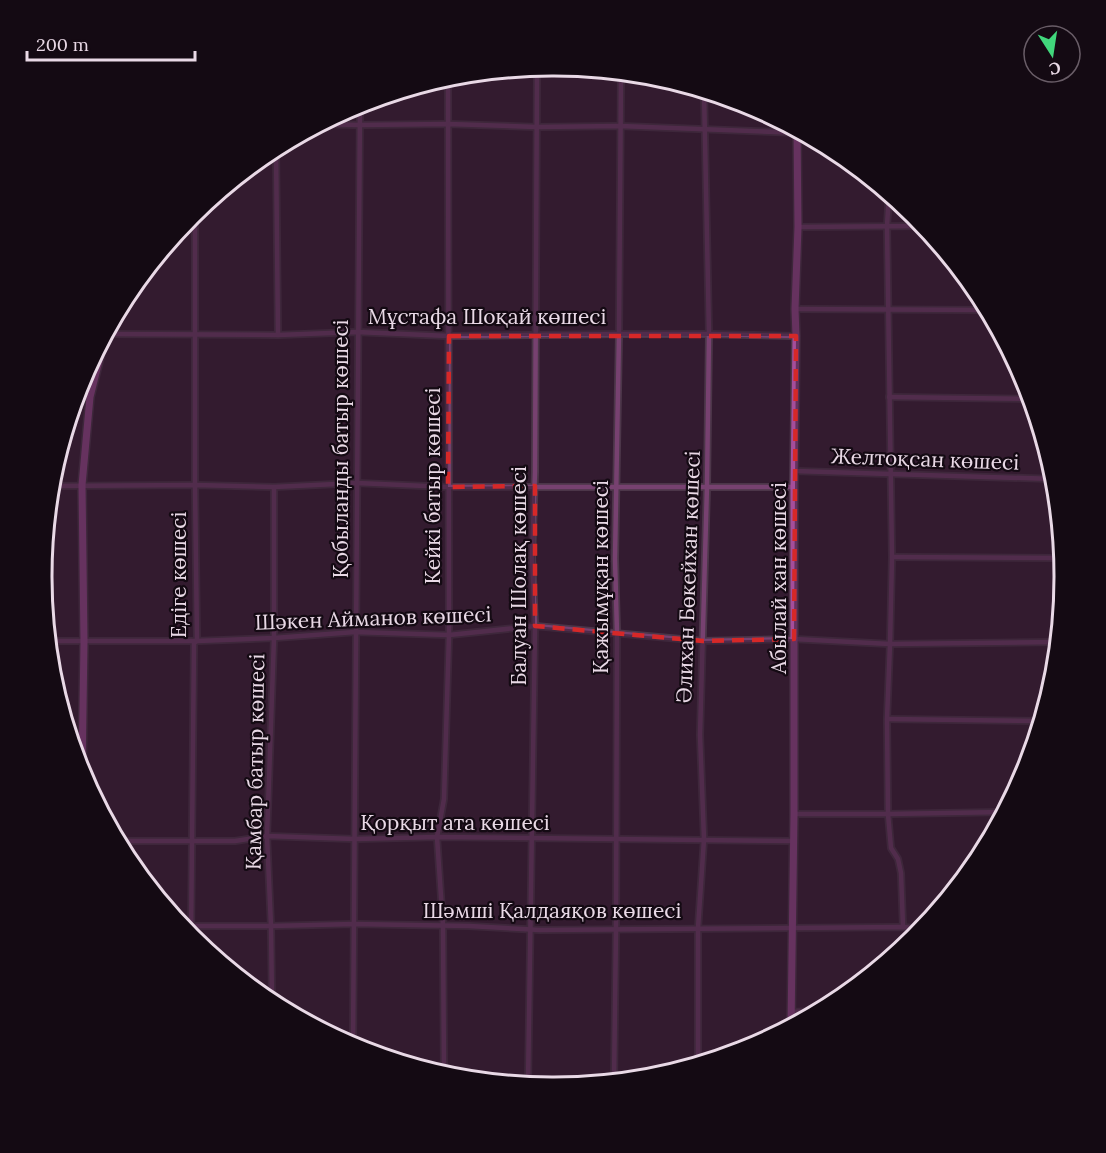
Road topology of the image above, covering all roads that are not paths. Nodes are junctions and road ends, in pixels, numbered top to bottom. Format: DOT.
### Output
graph roads {
  1 [pos="537,76"];
  2 [pos="621,81"];
  3 [pos="448,88"];
  4 [pos="704,100"];
  5 [pos="359,115"];
  6 [pos="339,124"];
  7 [pos="447,124"];
  8 [pos="359,125"];
  9 [pos="620,126"];
  10 [pos="537,127"];
  11 [pos="704,129"];
  12 [pos="781,131"];
  13 [pos="799,141"];
  14 [pos="276,159"];
  15 [pos="888,204"];
  16 [pos="887,225"];
  17 [pos="798,226"];
  18 [pos="910,226"];
  19 [pos="195,227"];
  20 [pos="795,309"];
  21 [pos="888,310"];
  22 [pos="976,310"];
  23 [pos="357,332"];
  24 [pos="535,334"];
  25 [pos="619,334"];
  26 [pos="710,334"];
  27 [pos="115,335"];
  28 [pos="196,335"];
  29 [pos="278,335"];
  30 [pos="449,336"];
  31 [pos="796,336"];
  32 [pos="95,375"];
  33 [pos="889,397"];
  34 [pos="1020,399"];
  35 [pos="795,471"];
  36 [pos="890,475"];
  37 [pos="1044,479"];
  38 [pos="357,483"];
  39 [pos="82,485"];
  40 [pos="195,485"];
  41 [pos="61,486"];
  42 [pos="535,486"];
  43 [pos="707,486"];
  44 [pos="274,487"];
  45 [pos="448,487"];
  46 [pos="616,487"];
  47 [pos="794,487"];
  48 [pos="892,557"];
  49 [pos="1053,558"];
  50 [pos="535,626"];
  51 [pos="355,632"];
  52 [pos="616,633"];
  53 [pos="449,635"];
  54 [pos="273,638"];
  55 [pos="794,639"];
  56 [pos="57,641"];
  57 [pos="197,641"];
  58 [pos="703,641"];
  59 [pos="84,642"];
  60 [pos="1049,642"];
  61 [pos="890,644"];
  62 [pos="887,719"];
  63 [pos="1032,721"];
  64 [pos="82,746"];
  65 [pos="994,812"];
  66 [pos="794,814"];
  67 [pos="888,814"];
  68 [pos="267,836"];
  69 [pos="437,837"];
  70 [pos="531,838"];
  71 [pos="355,839"];
  72 [pos="616,839"];
  73 [pos="704,839"];
  74 [pos="128,841"];
  75 [pos="192,841"];
  76 [pos="793,841"];
  77 [pos="191,922"];
  78 [pos="354,924"];
  79 [pos="272,926"];
  80 [pos="442,926"];
  81 [pos="196,927"];
  82 [pos="903,927"];
  83 [pos="529,928"];
  84 [pos="698,928"];
  85 [pos="792,928"];
  86 [pos="909,928"];
  87 [pos="616,929"];
  88 [pos="272,991"];
  89 [pos="792,1012"];
  90 [pos="800,1012"];
  91 [pos="792,1016"];
  92 [pos="353,1035"];
  93 [pos="698,1055"];
  94 [pos="444,1065"];
  95 [pos="614,1073"];
  96 [pos="528,1076"];
  1 -- 10 [label="street, Балуан Шолақ көшесі"];
  2 -- 9 [label="street, Қажымұқан көшесі"];
  3 -- 7 [label="street, Кейкі батыр көшесі"];
  4 -- 11 [label="street, Әлихан Бөкейхан көшесі"];
  5 -- 8 [label="street, Қобыланды батыр көшесі"];
  6 -- 8 [label="street"];
  7 -- 8 [label="street"];
  7 -- 10 [label="street"];
  7 -- 30 [label="street, Кейкі батыр көшесі"];
  8 -- 23 [label="street, Қобыланды батыр көшесі"];
  9 -- 10 [label="street"];
  9 -- 11 [label="street"];
  9 -- 25 [label="street, Қажымұқан көшесі"];
  10 -- 24 [label="street, Балуан Шолақ көшесі"];
  11 -- 12 [label="street"];
  11 -- 26 [label="street, Әлихан Бөкейхан көшесі"];
  13 -- 17 [label="street, Абылай хан көшесі"];
  14 -- 29 [label="street"];
  15 -- 16 [label="street"];
  16 -- 17 [label="street"];
  16 -- 18 [label="street"];
  16 -- 21 [label="street"];
  17 -- 20 [label="street, Абылай хан көшесі"];
  19 -- 28 [label="street, Едіге көшесі"];
  20 -- 21 [label="street"];
  20 -- 31 [label="street, Абылай хан көшесі"];
  21 -- 22 [label="street"];
  21 -- 33 [label="street"];
  23 -- 29 [label="street, Мұстафа Шоқай көшесі"];
  23 -- 30 [label="street, Мұстафа Шоқай көшесі"];
  23 -- 38 [label="street, Қобыланды батыр көшесі"];
  24 -- 25 [label="street, Мұстафа Шоқай көшесі"];
  24 -- 30 [label="street, Мұстафа Шоқай көшесі"];
  24 -- 42 [label="street, Балуан Шолақ көшесі"];
  25 -- 26 [label="street, Мұстафа Шоқай көшесі"];
  25 -- 46 [label="street, Қажымұқан көшесі"];
  26 -- 31 [label="street, Мұстафа Шоқай көшесі"];
  26 -- 43 [label="street, Әлихан Бөкейхан көшесі"];
  27 -- 28 [label="street, Мұстафа Шоқай көшесі"];
  28 -- 29 [label="street, Мұстафа Шоқай көшесі"];
  28 -- 40 [label="street, Едіге көшесі"];
  30 -- 45 [label="street, Кейкі батыр көшесі"];
  31 -- 35 [label="street, Абылай хан көшесі"];
  32 -- 39 [label="street"];
  33 -- 34 [label="street"];
  33 -- 36 [label="street"];
  35 -- 36 [label="street, Желтоқсан көшесі"];
  35 -- 47 [label="street, Абылай хан көшесі"];
  36 -- 37 [label="street, Желтоқсан көшесі"];
  36 -- 48 [label="street"];
  38 -- 44 [label="street"];
  38 -- 45 [label="street"];
  38 -- 51 [label="street, Қобыланды батыр көшесі"];
  39 -- 40 [label="street"];
  39 -- 41 [label="street"];
  39 -- 59 [label="street"];
  40 -- 44 [label="street"];
  40 -- 57 [label="street, Едіге көшесі"];
  42 -- 45 [label="street"];
  42 -- 46 [label="street"];
  42 -- 50 [label="street, Балуан Шолақ көшесі"];
  43 -- 46 [label="street"];
  43 -- 47 [label="street"];
  43 -- 58 [label="street, Әлихан Бөкейхан көшесі"];
  44 -- 54 [label="street, Қамбар батыр көшесі"];
  45 -- 53 [label="street, Кейкі батыр көшесі"];
  46 -- 52 [label="street, Қажымұқан көшесі"];
  47 -- 55 [label="street, Абылай хан көшесі"];
  48 -- 49 [label="street"];
  48 -- 61 [label="street"];
  50 -- 52 [label="street, Шәкен Айманов көшесі"];
  50 -- 53 [label="street, Шәкен Айманов көшесі"];
  50 -- 70 [label="street, Балуан Шолақ көшесі"];
  51 -- 53 [label="street, Шәкен Айманов көшесі"];
  51 -- 54 [label="street, Шәкен Айманов көшесі"];
  51 -- 71 [label="street, Қобыланды батыр көшесі"];
  52 -- 58 [label="street, Шәкен Айманов көшесі"];
  52 -- 72 [label="street, Қажымұқан көшесі"];
  53 -- 69 [label="street, Кейкі батыр көшесі"];
  54 -- 57 [label="street, Шәкен Айманов көшесі"];
  54 -- 68 [label="street, Қамбар батыр көшесі"];
  55 -- 58 [label="street, Шәкен Айманов көшесі"];
  55 -- 61 [label="street, Шәкен Айманов көшесі"];
  55 -- 66 [label="street, Абылай хан көшесі"];
  56 -- 59 [label="street, Шәкен Айманов көшесі"];
  57 -- 59 [label="street, Шәкен Айманов көшесі"];
  57 -- 75 [label="street, Едіге көшесі"];
  58 -- 73 [label="street, Әлихан Бөкейхан көшесі"];
  59 -- 64 [label="street"];
  60 -- 61 [label="street, Шәкен Айманов көшесі"];
  61 -- 62 [label="street"];
  62 -- 63 [label="street"];
  62 -- 67 [label="street"];
  65 -- 67 [label="street"];
  66 -- 67 [label="street"];
  66 -- 76 [label="street, Абылай хан көшесі"];
  67 -- 82 [label="street"];
  68 -- 71 [label="street, Қорқыт ата көшесі"];
  68 -- 75 [label="street, Қорқыт ата көшесі"];
  68 -- 79 [label="street, Қамбар батыр көшесі"];
  69 -- 70 [label="street, Қорқыт ата көшесі"];
  69 -- 71 [label="street, Қорқыт ата көшесі"];
  69 -- 80 [label="street, Кейкі батыр көшесі"];
  70 -- 72 [label="street, Қорқыт ата көшесі"];
  70 -- 83 [label="street, Балуан Шолақ көшесі"];
  71 -- 78 [label="street, Қобыланды батыр көшесі"];
  72 -- 73 [label="street, Қорқыт ата көшесі"];
  72 -- 87 [label="street, Қажымұқан көшесі"];
  73 -- 76 [label="street, Қорқыт ата көшесі"];
  73 -- 84 [label="street, Әлихан Бөкейхан көшесі"];
  74 -- 75 [label="street, Қорқыт ата көшесі"];
  75 -- 77 [label="street, Едіге көшесі"];
  76 -- 85 [label="street, Абылай хан көшесі"];
  78 -- 79 [label="street, Шәмші Қалдаяқов көшесі"];
  78 -- 80 [label="street, Шәмші Қалдаяқов көшесі"];
  78 -- 92 [label="street, Қобыланды батыр көшесі"];
  79 -- 81 [label="street, Шәмші Қалдаяқов көшесі"];
  79 -- 88 [label="street, Қамбар батыр көшесі"];
  80 -- 83 [label="street, Шәмші Қалдаяқов көшесі"];
  80 -- 94 [label="street, Кейкі батыр көшесі"];
  82 -- 85 [label="street, Шәмші Қалдаяқов көшесі"];
  82 -- 86 [label="street, Шәмші Қалдаяқов көшесі"];
  83 -- 87 [label="street, Шәмші Қалдаяқов көшесі"];
  83 -- 96 [label="street, Балуан Шолақ көшесі"];
  84 -- 85 [label="street, Шәмші Қалдаяқов көшесі"];
  84 -- 87 [label="street, Шәмші Қалдаяқов көшесі"];
  84 -- 93 [label="street, Әлихан Бөкейхан көшесі"];
  85 -- 89 [label="street, Абылай хан көшесі"];
  87 -- 95 [label="street, Қажымұқан көшесі"];
  89 -- 90 [label="street"];
  89 -- 91 [label="street, Абылай хан көшесі"];
}
